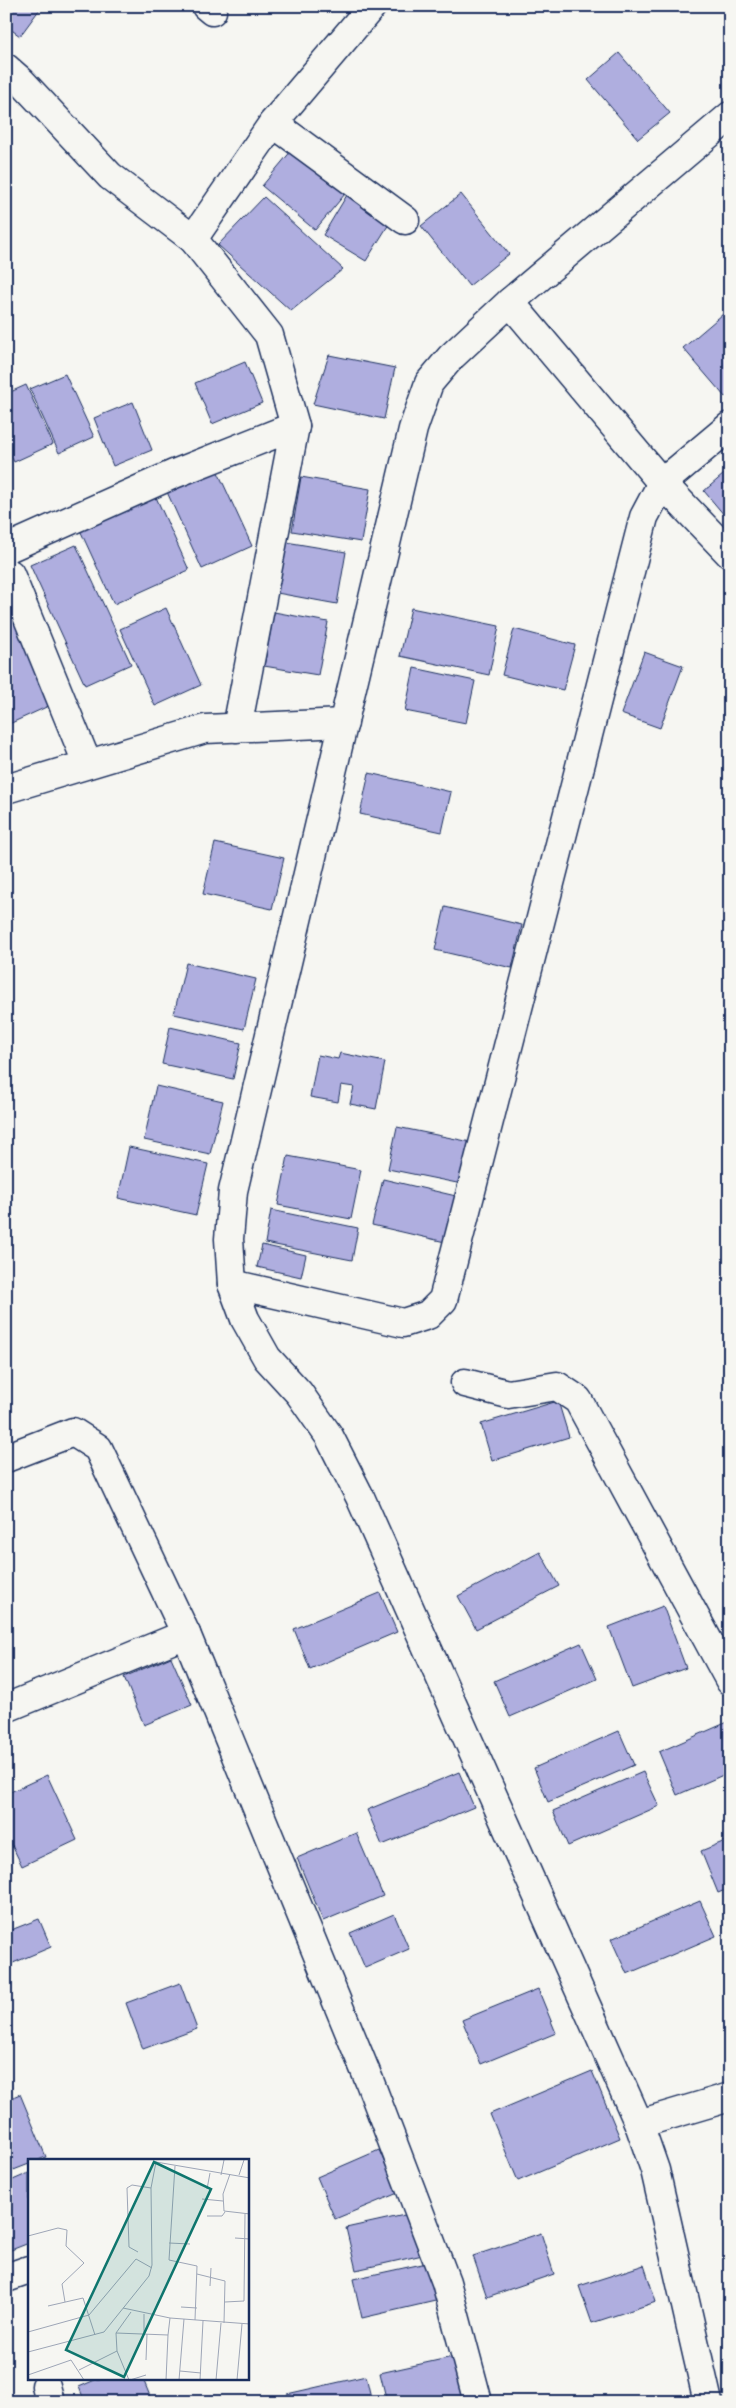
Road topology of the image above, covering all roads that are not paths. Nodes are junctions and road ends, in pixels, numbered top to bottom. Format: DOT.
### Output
graph roads {
  1 [pos="372,6"];
  2 [pos="6,68"];
  3 [pos="730,116"];
  4 [pos="273,123"];
  5 [pos="405,220"];
  6 [pos="193,239"];
  7 [pos="510,302"];
  8 [pos="295,426"];
  9 [pos="730,426"];
  10 [pos="662,483"];
  11 [pos="730,554"];
  12 [pos="8,561"];
  13 [pos="344,723"];
  14 [pos="237,728"];
  15 [pos="87,763"];
  16 [pos="6,789"];
  17 [pos="232,1284"];
  18 [pos="465,1383"];
  19 [pos="6,1458"];
  20 [pos="186,1634"];
  21 [pos="730,1681"];
  22 [pos="6,1708"];
  23 [pos="730,2097"];
  24 [pos="639,2124"];
  25 [pos="28,2270"];
  26 [pos="6,2278"];
  27 [pos="478,2402"];
  28 [pos="708,2402"];
  1 -- 4 [label="street"];
  2 -- 6 [label="street"];
  3 -- 7 [label="street"];
  4 -- 5 [label="street"];
  4 -- 6 [label="street"];
  6 -- 8 [label="street"];
  7 -- 10 [label="street"];
  7 -- 13 [label="street"];
  8 -- 12 [label="street"];
  8 -- 14 [label="street"];
  9 -- 10 [label="street"];
  10 -- 11 [label="street"];
  10 -- 17 [label="street"];
  12 -- 15 [label="street"];
  13 -- 14 [label="street"];
  13 -- 17 [label="street"];
  14 -- 15 [label="street"];
  15 -- 16 [label="street"];
  17 -- 24 [label="street"];
  18 -- 21 [label="street"];
  19 -- 20 [label="street"];
  20 -- 22 [label="street"];
  20 -- 27 [label="street"];
  23 -- 24 [label="street"];
  24 -- 28 [label="street"];
  25 -- 26 [label="street"];
}
